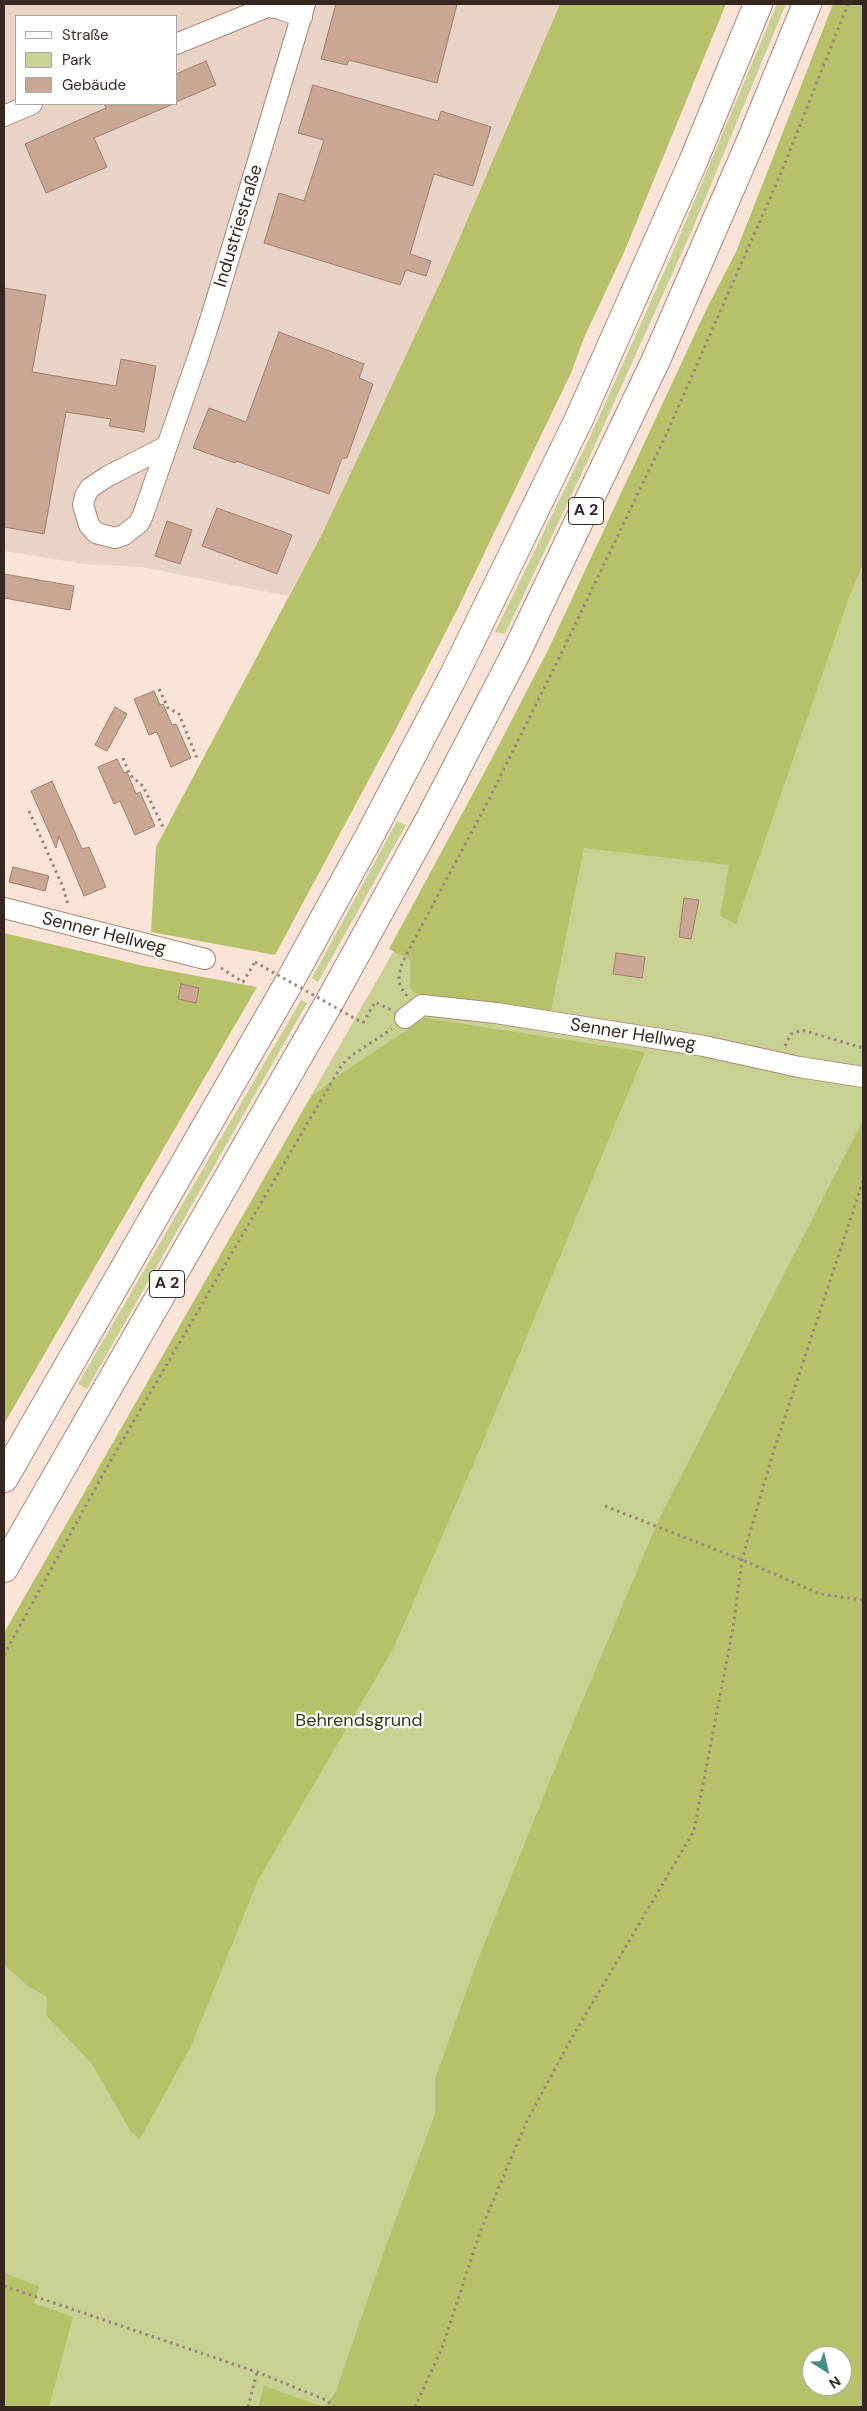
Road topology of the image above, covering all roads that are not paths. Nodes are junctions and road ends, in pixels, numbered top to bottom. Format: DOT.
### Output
graph roads {
  1 [pos="758,4"];
  2 [pos="807,4"];
  3 [pos="303,10"];
  4 [pos="178,43"];
  5 [pos="30,105"];
  6 [pos="4,116"];
  7 [pos="168,446"];
  8 [pos="4,908"];
  9 [pos="205,959"];
  10 [pos="406,1018"];
  11 [pos="863,1077"];
  12 [pos="4,1478"];
  13 [pos="4,1568"];
  1 -- 12 [label="highway, A 2"];
  2 -- 13 [label="highway, A 2"];
  3 -- 4 [label="street"];
  3 -- 7 [label="street, Industriestraße"];
  5 -- 6 [label="street"];
  7 -- 7 [label="street, Industriestraße"];
  8 -- 9 [label="street, Senner Hellweg"];
  10 -- 11 [label="street, Senner Hellweg"];
}
